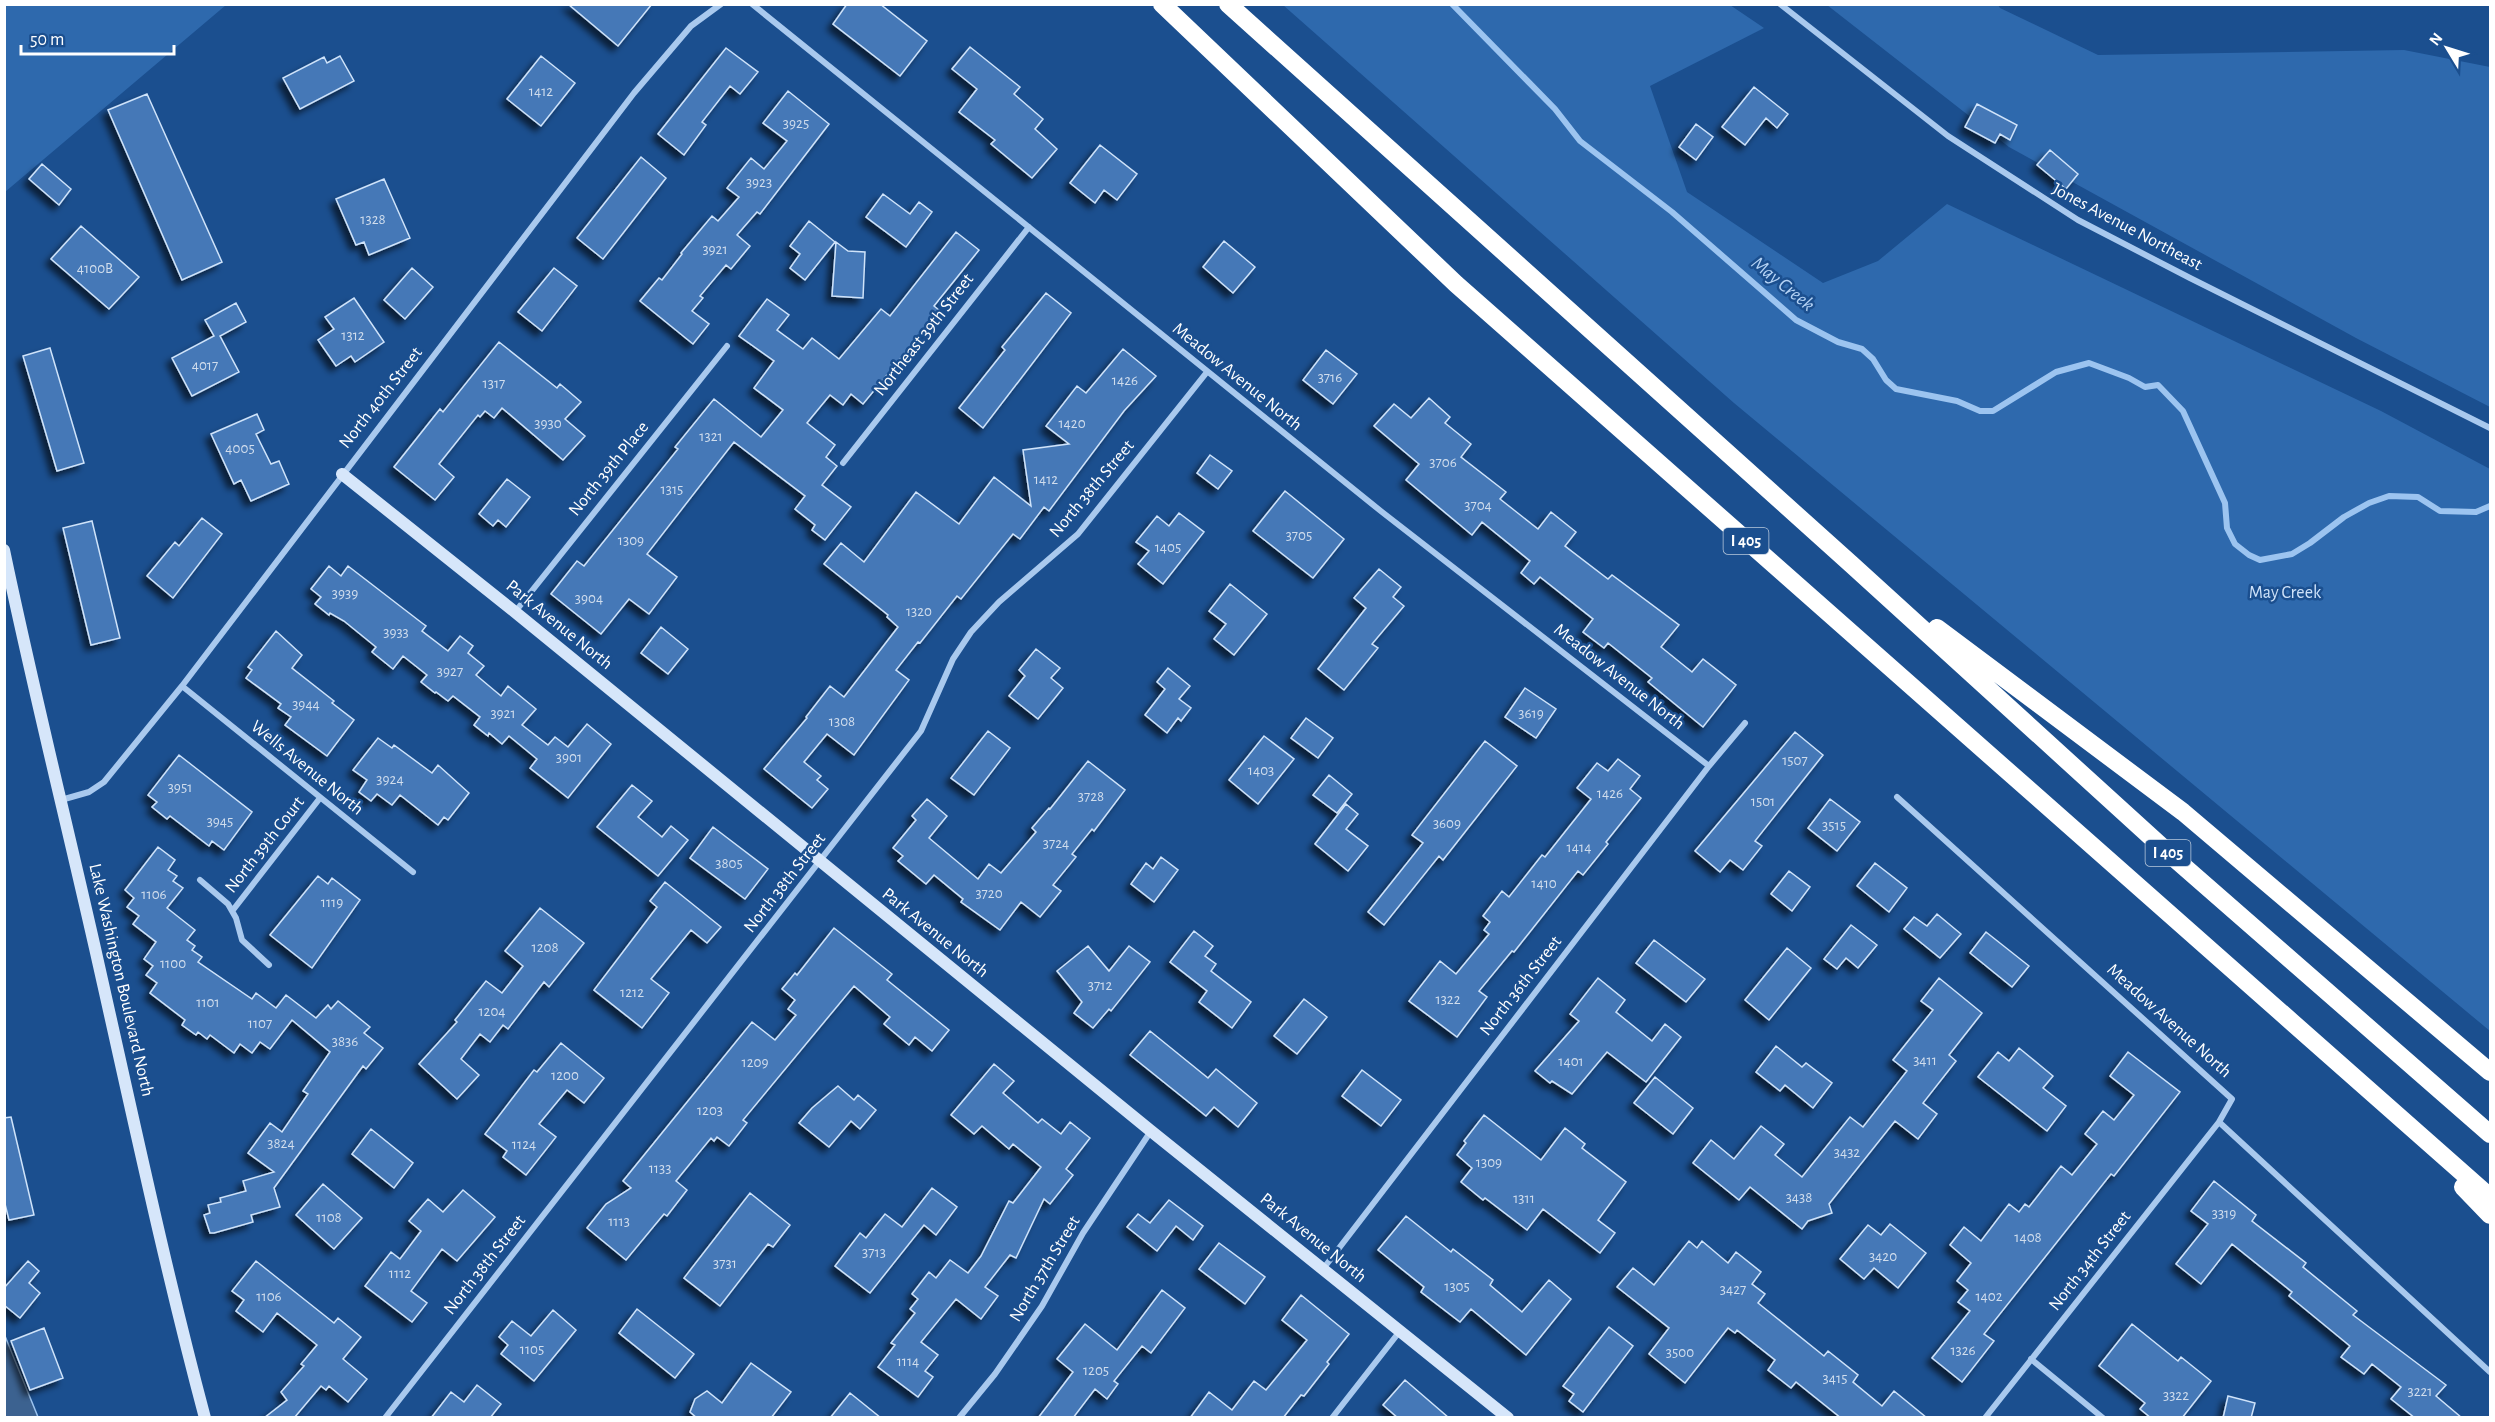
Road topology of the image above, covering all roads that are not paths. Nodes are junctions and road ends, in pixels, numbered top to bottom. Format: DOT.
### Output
graph roads {
  1 [pos="721,4"];
  2 [pos="752,4"];
  3 [pos="1162,4"];
  4 [pos="1228,4"];
  5 [pos="1780,4"];
  6 [pos="1029,227"];
  7 [pos="727,346"];
  8 [pos="1207,372"];
  9 [pos="2490,428"];
  10 [pos="843,463"];
  11 [pos="342,474"];
  12 [pos="4,550"];
  13 [pos="1851,564"];
  14 [pos="515,612"];
  15 [pos="182,686"];
  16 [pos="1745,723"];
  17 [pos="1709,766"];
  18 [pos="1897,797"];
  19 [pos="320,798"];
  20 [pos="61,800"];
  21 [pos="820,863"];
  22 [pos="413,872"];
  23 [pos="200,880"];
  24 [pos="233,910"];
  25 [pos="269,965"];
  26 [pos="2340,1065"];
  27 [pos="2490,1072"];
  28 [pos="2219,1122"];
  29 [pos="1151,1131"];
  30 [pos="2490,1134"];
  31 [pos="2490,1197"];
  32 [pos="2490,1215"];
  33 [pos="1323,1269"];
  34 [pos="1400,1331"];
  35 [pos="2031,1359"];
  36 [pos="2490,1372"];
  37 [pos="205,1418"];
  38 [pos="385,1418"];
  39 [pos="959,1418"];
  40 [pos="1332,1418"];
  41 [pos="1508,1418"];
  42 [pos="1985,1418"];
  43 [pos="2103,1418"];
  1 -- 11 [label="street, North 40th Street"];
  2 -- 6 [label="street, Meadow Avenue North"];
  3 -- 26 [label="highway, I 405"];
  4 -- 13 [label="highway, I 405"];
  5 -- 9 [label="street, Jones Avenue Northeast"];
  6 -- 8 [label="street, Meadow Avenue North"];
  6 -- 10 [label="street, Northeast 39th Street"];
  7 -- 14 [label="street, North 39th Place"];
  8 -- 17 [label="street, Meadow Avenue North"];
  8 -- 21 [label="street, North 38th Street"];
  11 -- 14 [label="street, Park Avenue North"];
  11 -- 15 [label="street, North 40th Street"];
  12 -- 20 [label="street, Lake Washington Boulevard North"];
  13 -- 27 [label="highway"];
  13 -- 30 [label="highway, I 405"];
  14 -- 21 [label="street, Park Avenue North"];
  15 -- 19 [label="street, Wells Avenue North"];
  15 -- 20 [label="street, North 40th Street"];
  16 -- 17 [label="street, North 36th Street"];
  17 -- 33 [label="street, North 36th Street"];
  18 -- 28 [label="street, Meadow Avenue North"];
  19 -- 22 [label="street, Wells Avenue North"];
  19 -- 24 [label="street, North 39th Court"];
  20 -- 37 [label="street, Lake Washington Boulevard North"];
  21 -- 29 [label="street, Park Avenue North"];
  21 -- 38 [label="street, North 38th Street"];
  23 -- 24 [label="street, North 39th Court"];
  24 -- 25 [label="street, North 39th Court"];
  26 -- 31 [label="highway, I 405"];
  26 -- 32 [label="highway"];
  28 -- 35 [label="street, North 34th Street"];
  28 -- 36 [label="street"];
  29 -- 33 [label="street, Park Avenue North"];
  29 -- 39 [label="street, North 37th Street"];
  33 -- 34 [label="street, Park Avenue North"];
  34 -- 40 [label="street"];
  34 -- 41 [label="street, Park Avenue North"];
  35 -- 42 [label="street, North 34th Street"];
  35 -- 43 [label="street"];
}
